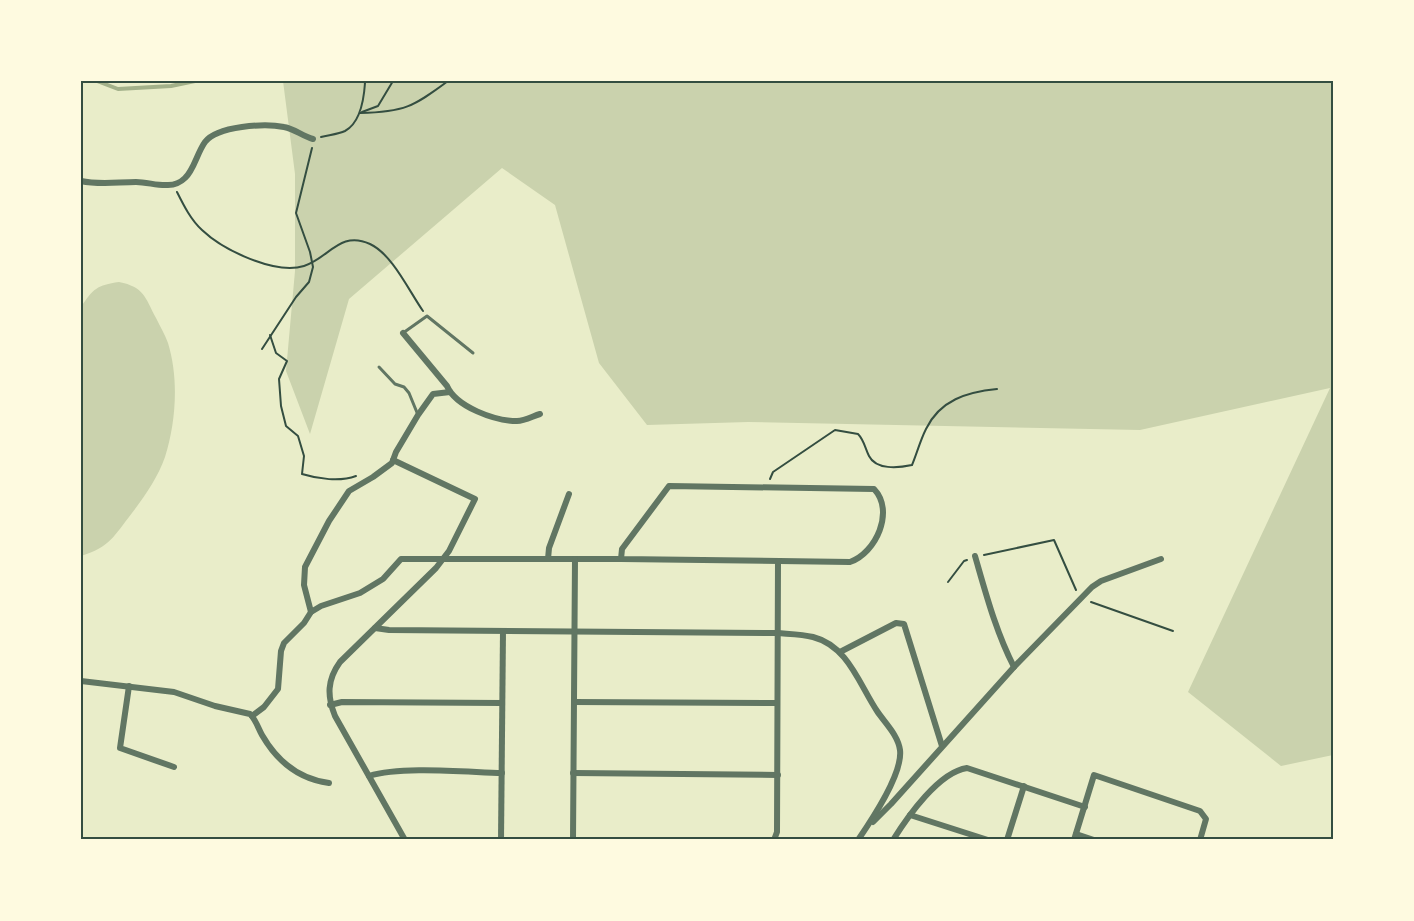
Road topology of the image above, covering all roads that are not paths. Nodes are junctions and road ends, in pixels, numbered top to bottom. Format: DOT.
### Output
graph roads {
  1 [pos="313,139"];
  2 [pos="81,181"];
  3 [pos="403,333"];
  4 [pos="473,353"];
  5 [pos="379,367"];
  6 [pos="450,392"];
  7 [pos="540,414"];
  8 [pos="418,415"];
  9 [pos="393,460"];
  10 [pos="569,494"];
  11 [pos="975,556"];
  12 [pos="443,559"];
  13 [pos="548,559"];
  14 [pos="575,559"];
  15 [pos="621,559"];
  16 [pos="1161,560"];
  17 [pos="778,561"];
  18 [pos="311,612"];
  19 [pos="375,628"];
  20 [pos="503,631"];
  21 [pos="574,632"];
  22 [pos="777,633"];
  23 [pos="840,652"];
  24 [pos="1014,667"];
  25 [pos="81,681"];
  26 [pos="129,686"];
  27 [pos="574,702"];
  28 [pos="502,703"];
  29 [pos="777,703"];
  30 [pos="330,705"];
  31 [pos="252,716"];
  32 [pos="942,746"];
  33 [pos="174,767"];
  34 [pos="502,773"];
  35 [pos="573,773"];
  36 [pos="778,775"];
  37 [pos="369,776"];
  38 [pos="329,783"];
  39 [pos="1024,786"];
  40 [pos="1085,807"];
  41 [pos="909,815"];
  42 [pos="866,829"];
  43 [pos="1075,837"];
  44 [pos="405,840"];
  45 [pos="501,840"];
  46 [pos="573,840"];
  47 [pos="774,840"];
  48 [pos="858,840"];
  49 [pos="893,840"];
  50 [pos="988,840"];
  51 [pos="1006,840"];
  52 [pos="1094,840"];
  53 [pos="1200,840"];
  1 -- 2 [label="street"];
  3 -- 4 [label="lane"];
  3 -- 6 [label="street"];
  5 -- 8 [label="lane"];
  6 -- 7 [label="street"];
  6 -- 8 [label="street"];
  8 -- 9 [label="street"];
  9 -- 12 [label="street"];
  9 -- 18 [label="street"];
  10 -- 13 [label="street"];
  11 -- 24 [label="street"];
  12 -- 13 [label="street"];
  12 -- 18 [label="street"];
  12 -- 19 [label="street"];
  13 -- 14 [label="street"];
  14 -- 15 [label="street"];
  14 -- 21 [label="street"];
  15 -- 17 [label="street"];
  15 -- 17 [label="street"];
  16 -- 24 [label="street"];
  17 -- 22 [label="street"];
  18 -- 31 [label="street"];
  19 -- 20 [label="street"];
  19 -- 30 [label="street"];
  20 -- 21 [label="street"];
  20 -- 28 [label="street"];
  21 -- 22 [label="street"];
  21 -- 27 [label="street"];
  22 -- 23 [label="street"];
  22 -- 29 [label="street"];
  23 -- 32 [label="street"];
  23 -- 42 [label="street"];
  24 -- 32 [label="street"];
  25 -- 26 [label="street"];
  26 -- 31 [label="street"];
  26 -- 33 [label="street"];
  27 -- 29 [label="street"];
  27 -- 35 [label="street"];
  28 -- 30 [label="street"];
  28 -- 34 [label="street"];
  29 -- 36 [label="street"];
  30 -- 37 [label="street"];
  31 -- 38 [label="street"];
  32 -- 42 [label="street"];
  34 -- 37 [label="street"];
  34 -- 45 [label="street"];
  35 -- 36 [label="street"];
  35 -- 46 [label="street"];
  36 -- 47 [label="street"];
  37 -- 44 [label="street"];
  39 -- 40 [label="street"];
  39 -- 41 [label="street"];
  39 -- 51 [label="street"];
  40 -- 43 [label="street"];
  40 -- 53 [label="street"];
  41 -- 49 [label="street"];
  41 -- 50 [label="street"];
  42 -- 48 [label="street"];
  43 -- 52 [label="street"];
}
